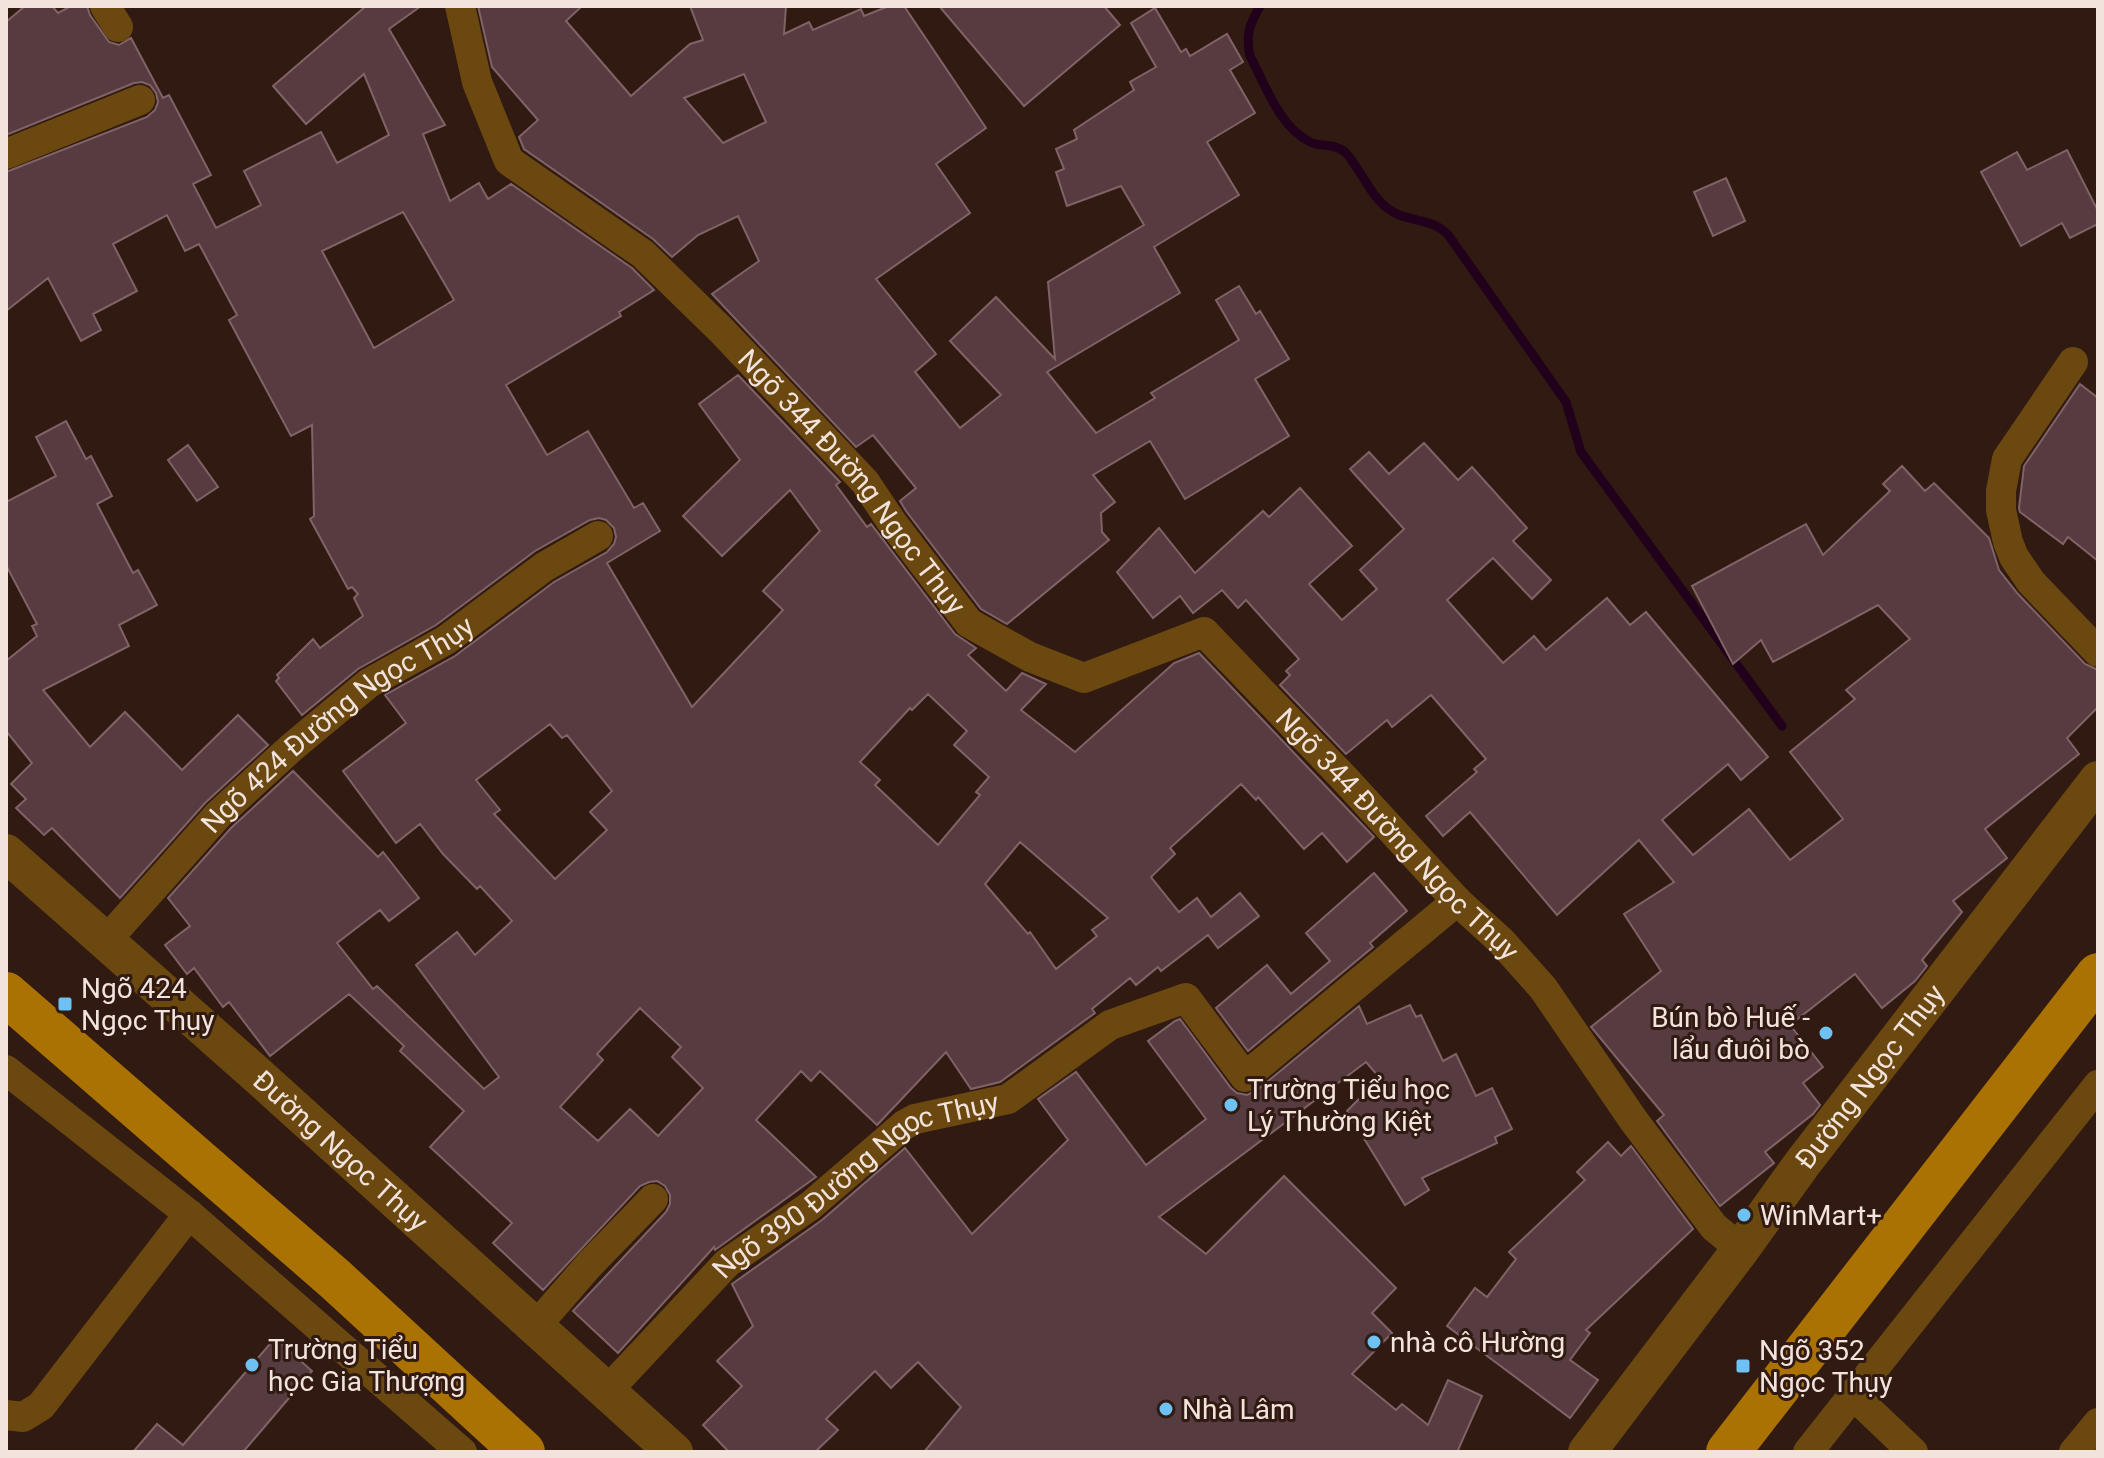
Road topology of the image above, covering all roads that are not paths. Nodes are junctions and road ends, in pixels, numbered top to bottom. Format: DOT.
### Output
graph roads {
  1 [pos="460,6"];
  2 [pos="140,100"];
  3 [pos="6,154"];
  4 [pos="2073,362"];
  5 [pos="598,536"];
  6 [pos="2098,652"];
  7 [pos="2098,780"];
  8 [pos="6,853"];
  9 [pos="1457,901"];
  10 [pos="104,943"];
  11 [pos="2098,975"];
  12 [pos="6,994"];
  13 [pos="6,1070"];
  14 [pos="2098,1085"];
  15 [pos="653,1199"];
  16 [pos="189,1214"];
  17 [pos="1741,1249"];
  18 [pos="536,1326"];
  19 [pos="608,1390"];
  20 [pos="1852,1394"];
  21 [pos="6,1415"];
  22 [pos="2098,1423"];
  23 [pos="462,1452"];
  24 [pos="523,1452"];
  25 [pos="674,1452"];
  26 [pos="1587,1452"];
  27 [pos="1728,1452"];
  28 [pos="1808,1452"];
  29 [pos="1913,1452"];
  30 [pos="2074,1452"];
  1 -- 9 [label="street, Ngõ 344 Đường Ngọc Thụy"];
  2 -- 3 [label="street"];
  4 -- 6 [label="street"];
  5 -- 10 [label="street, Ngõ 424 Đường Ngọc Thụy"];
  7 -- 17 [label="street, Đường Ngọc Thụy"];
  8 -- 10 [label="street, Đường Ngọc Thụy"];
  9 -- 17 [label="street, Ngõ 344 Đường Ngọc Thụy"];
  9 -- 19 [label="street, Ngõ 390 Đường Ngọc Thụy"];
  10 -- 18 [label="street, Đường Ngọc Thụy"];
  11 -- 27 [label="main road"];
  12 -- 24 [label="main road"];
  13 -- 16 [label="street"];
  14 -- 20 [label="street"];
  15 -- 18 [label="street"];
  16 -- 21 [label="street"];
  16 -- 23 [label="street"];
  17 -- 26 [label="street, Đường Ngọc Thụy"];
  18 -- 19 [label="street, Đường Ngọc Thụy"];
  19 -- 25 [label="street, Đường Ngọc Thụy"];
  20 -- 28 [label="street"];
  20 -- 29 [label="street"];
  22 -- 30 [label="street"];
}
